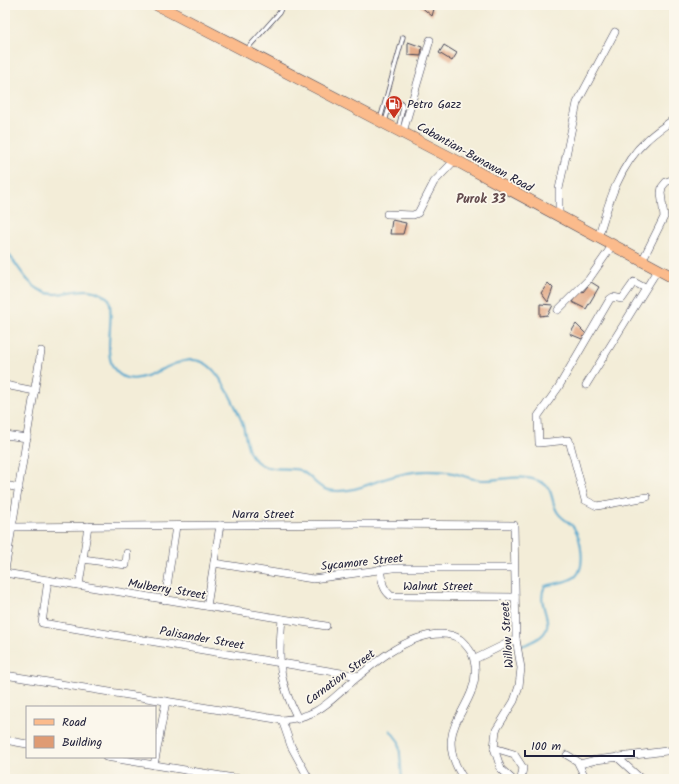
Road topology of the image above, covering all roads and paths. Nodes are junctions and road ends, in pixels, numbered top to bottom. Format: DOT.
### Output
graph roads {
  1 [pos="157,5"];
  2 [pos="283,5"];
  3 [pos="615,32"];
  4 [pos="403,37"];
  5 [pos="430,40"];
  6 [pos="244,52"];
  7 [pos="674,119"];
  8 [pos="382,122"];
  9 [pos="400,131"];
  10 [pos="455,160"];
  11 [pos="674,179"];
  12 [pos="386,214"];
  13 [pos="559,217"];
  14 [pos="598,238"];
  15 [pos="612,246"];
  16 [pos="642,261"];
  17 [pos="658,269"];
  18 [pos="673,276"];
  19 [pos="645,288"];
  20 [pos="558,310"];
  21 [pos="41,351"];
  22 [pos="5,385"];
  23 [pos="586,386"];
  24 [pos="35,390"];
  25 [pos="5,435"];
  26 [pos="27,438"];
  27 [pos="5,485"];
  28 [pos="19,488"];
  29 [pos="647,497"];
  30 [pos="220,525"];
  31 [pos="514,525"];
  32 [pos="88,526"];
  33 [pos="176,526"];
  34 [pos="12,527"];
  35 [pos="127,553"];
  36 [pos="83,559"];
  37 [pos="214,563"];
  38 [pos="514,568"];
  39 [pos="380,569"];
  40 [pos="5,572"];
  41 [pos="48,580"];
  42 [pos="79,585"];
  43 [pos="515,597"];
  44 [pos="165,600"];
  45 [pos="207,606"];
  46 [pos="282,619"];
  47 [pos="326,626"];
  48 [pos="516,639"];
  49 [pos="475,659"];
  50 [pos="279,662"];
  51 [pos="5,675"];
  52 [pos="359,676"];
  53 [pos="166,701"];
  54 [pos="298,719"];
  55 [pos="282,720"];
  56 [pos="5,740"];
  57 [pos="26,744"];
  58 [pos="494,748"];
  59 [pos="674,750"];
  60 [pos="156,754"];
  61 [pos="567,755"];
  62 [pos="617,757"];
  63 [pos="112,758"];
  64 [pos="155,758"];
  65 [pos="580,764"];
  66 [pos="154,765"];
  67 [pos="240,779"];
  68 [pos="309,779"];
  69 [pos="464,779"];
  70 [pos="512,779"];
  71 [pos="521,779"];
  72 [pos="586,779"];
  73 [pos="641,779"];
  1 -- 6 [label="main road, Cabantian-Bunawan Road"];
  2 -- 6 [label="lane"];
  3 -- 13 [label="street"];
  4 -- 8 [label="lane"];
  5 -- 9 [label="street"];
  6 -- 8 [label="main road, Cabantian-Bunawan Road"];
  7 -- 14 [label="street"];
  8 -- 9 [label="main road, Cabantian-Bunawan Road"];
  8 -- 9 [label="lane"];
  9 -- 10 [label="main road, Cabantian-Bunawan Road"];
  10 -- 12 [label="street"];
  10 -- 13 [label="main road, Cabantian-Bunawan Road"];
  11 -- 16 [label="street"];
  13 -- 14 [label="main road, Cabantian-Bunawan Road"];
  14 -- 15 [label="main road, Cabantian-Bunawan Road"];
  15 -- 16 [label="main road, Cabantian-Bunawan Road"];
  15 -- 20 [label="street"];
  16 -- 17 [label="main road, Cabantian-Bunawan Road"];
  17 -- 18 [label="main road, Cabantian-Bunawan Road"];
  17 -- 19 [label="street"];
  19 -- 23 [label="street"];
  19 -- 29 [label="street"];
  21 -- 24 [label="street"];
  22 -- 24 [label="street"];
  24 -- 26 [label="street"];
  25 -- 26 [label="street"];
  26 -- 28 [label="street"];
  27 -- 28 [label="street"];
  28 -- 34 [label="street"];
  30 -- 31 [label="street, Narra Street"];
  30 -- 33 [label="street, Narra Street"];
  30 -- 37 [label="street"];
  31 -- 38 [label="street, Willow Street"];
  32 -- 33 [label="street, Narra Street"];
  32 -- 34 [label="street, Narra Street"];
  32 -- 36 [label="street"];
  33 -- 44 [label="street"];
  34 -- 40 [label="street"];
  35 -- 36 [label="street"];
  36 -- 42 [label="street"];
  37 -- 39 [label="street, Sycamore Street"];
  37 -- 45 [label="street"];
  38 -- 39 [label="street, Sycamore Street"];
  38 -- 43 [label="street, Willow Street"];
  39 -- 43 [label="street, Walnut Street"];
  40 -- 41 [label="street, Mulberry Street"];
  41 -- 42 [label="street, Mulberry Street"];
  41 -- 50 [label="street, Palisander Street"];
  42 -- 44 [label="street, Mulberry Street"];
  43 -- 48 [label="street, Willow Street"];
  44 -- 45 [label="street, Mulberry Street"];
  45 -- 46 [label="street, Mulberry Street"];
  46 -- 47 [label="street, Mulberry Street"];
  46 -- 50 [label="street"];
  48 -- 49 [label="street"];
  48 -- 58 [label="street, Willow Street"];
  49 -- 52 [label="street, Carnation Street"];
  49 -- 69 [label="street"];
  50 -- 52 [label="street, Palisander Street"];
  50 -- 54 [label="street"];
  51 -- 53 [label="street, Carnation Street"];
  52 -- 54 [label="street, Carnation Street"];
  53 -- 55 [label="street, Carnation Street"];
  53 -- 60 [label="street"];
  54 -- 55 [label="street, Carnation Street"];
  55 -- 68 [label="street"];
  56 -- 57 [label="street"];
  58 -- 70 [label="street, Willow Street"];
  58 -- 71 [label="street"];
  59 -- 62 [label="street"];
  61 -- 65 [label="street"];
  62 -- 65 [label="street"];
  62 -- 73 [label="street"];
  63 -- 66 [label="street"];
  64 -- 66 [label="street"];
  65 -- 72 [label="street"];
  66 -- 67 [label="street"];
}
